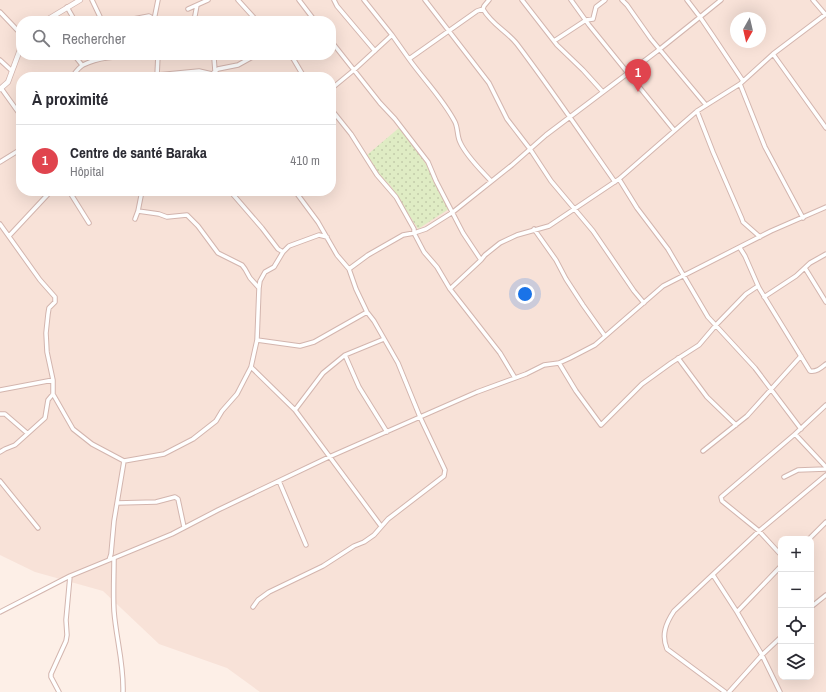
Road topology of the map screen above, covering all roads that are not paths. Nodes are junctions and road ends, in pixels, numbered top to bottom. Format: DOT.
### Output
graph roads {
  1 [pos="80,0"];
  2 [pos="92,0"];
  3 [pos="158,0"];
  4 [pos="208,0"];
  5 [pos="238,0"];
  6 [pos="299,0"];
  7 [pos="334,0"];
  8 [pos="364,0"];
  9 [pos="425,0"];
  10 [pos="489,0"];
  11 [pos="522,0"];
  12 [pos="571,0"];
  13 [pos="604,0"];
  14 [pos="622,0"];
  15 [pos="687,0"];
  16 [pos="721,0"];
  17 [pos="813,0"];
  18 [pos="197,5"];
  19 [pos="67,7"];
  20 [pos="188,9"];
  21 [pos="483,9"];
  22 [pos="0,12"];
  23 [pos="825,14"];
  24 [pos="54,16"];
  25 [pos="72,16"];
  26 [pos="100,16"];
  27 [pos="155,16"];
  28 [pos="195,16"];
  29 [pos="252,16"];
  30 [pos="311,16"];
  31 [pos="700,17"];
  32 [pos="586,20"];
  33 [pos="16,29"];
  34 [pos="448,31"];
  35 [pos="392,35"];
  36 [pos="554,41"];
  37 [pos="336,47"];
  38 [pos="660,49"];
  39 [pos="375,51"];
  40 [pos="773,54"];
  41 [pos="409,59"];
  42 [pos="0,60"];
  43 [pos="16,60"];
  44 [pos="78,60"];
  45 [pos="98,60"];
  46 [pos="158,60"];
  47 [pos="214,60"];
  48 [pos="247,60"];
  49 [pos="294,60"];
  50 [pos="82,65"];
  51 [pos="354,70"];
  52 [pos="12,71"];
  53 [pos="76,72"];
  54 [pos="157,72"];
  55 [pos="191,72"];
  56 [pos="204,72"];
  57 [pos="213,72"];
  58 [pos="219,72"];
  59 [pos="301,72"];
  60 [pos="628,73"];
  61 [pos="742,83"];
  62 [pos="336,85"];
  63 [pos="1,89"];
  64 [pos="602,91"];
  65 [pos="706,105"];
  66 [pos="16,109"];
  67 [pos="697,111"];
  68 [pos="336,115"];
  69 [pos="569,117"];
  70 [pos="826,128"];
  71 [pos="674,130"];
  72 [pos="530,149"];
  73 [pos="16,151"];
  74 [pos="0,162"];
  75 [pos="619,179"];
  76 [pos="491,181"];
  77 [pos="615,182"];
  78 [pos="46,196"];
  79 [pos="72,196"];
  80 [pos="141,196"];
  81 [pos="234,196"];
  82 [pos="299,196"];
  83 [pos="826,207"];
  84 [pos="574,208"];
  85 [pos="138,211"];
  86 [pos="453,212"];
  87 [pos="803,218"];
  88 [pos="135,219"];
  89 [pos="89,223"];
  90 [pos="0,224"];
  91 [pos="534,229"];
  92 [pos="414,234"];
  93 [pos="9,236"];
  94 [pos="327,237"];
  95 [pos="760,237"];
  96 [pos="740,248"];
  97 [pos="283,252"];
  98 [pos="826,254"];
  99 [pos="481,260"];
  100 [pos="804,268"];
  101 [pos="349,269"];
  102 [pos="684,276"];
  103 [pos="758,286"];
  104 [pos="259,288"];
  105 [pos="450,289"];
  106 [pos="764,297"];
  107 [pos="644,302"];
  108 [pos="826,302"];
  109 [pos="367,312"];
  110 [pos="716,325"];
  111 [pos="605,336"];
  112 [pos="384,339"];
  113 [pos="258,340"];
  114 [pos="345,355"];
  115 [pos="801,356"];
  116 [pos="678,358"];
  117 [pos="559,363"];
  118 [pos="826,364"];
  119 [pos="251,367"];
  120 [pos="515,378"];
  121 [pos="53,380"];
  122 [pos="771,389"];
  123 [pos="0,390"];
  124 [pos="53,394"];
  125 [pos="826,405"];
  126 [pos="295,410"];
  127 [pos="0,414"];
  128 [pos="420,417"];
  129 [pos="736,425"];
  130 [pos="801,428"];
  131 [pos="387,432"];
  132 [pos="27,434"];
  133 [pos="795,434"];
  134 [pos="703,451"];
  135 [pos="0,452"];
  136 [pos="329,457"];
  137 [pos="124,461"];
  138 [pos="826,468"];
  139 [pos="826,475"];
  140 [pos="784,477"];
  141 [pos="0,481"];
  142 [pos="279,482"];
  143 [pos="117,503"];
  144 [pos="826,522"];
  145 [pos="381,526"];
  146 [pos="184,527"];
  147 [pos="38,528"];
  148 [pos="759,531"];
  149 [pos="811,536"];
  150 [pos="306,545"];
  151 [pos="778,552"];
  152 [pos="114,558"];
  153 [pos="108,560"];
  154 [pos="778,569"];
  155 [pos="713,575"];
  156 [pos="70,576"];
  157 [pos="826,595"];
  158 [pos="814,605"];
  159 [pos="253,607"];
  160 [pos="0,612"];
  161 [pos="737,612"];
  162 [pos="778,640"];
  163 [pos="762,655"];
  164 [pos="59,692"];
  165 [pos="123,692"];
  166 [pos="726,692"];
  167 [pos="729,692"];
  168 [pos="780,692"];
  1 -- 19 [label="street"];
  2 -- 26 [label="street"];
  3 -- 27 [label="street"];
  4 -- 18 [label="street"];
  5 -- 29 [label="street"];
  6 -- 30 [label="street"];
  7 -- 39 [label="street"];
  8 -- 35 [label="street"];
  9 -- 34 [label="street"];
  10 -- 21 [label="street"];
  11 -- 36 [label="street"];
  12 -- 32 [label="street"];
  13 -- 32 [label="street"];
  14 -- 38 [label="street"];
  15 -- 31 [label="street"];
  16 -- 31 [label="street"];
  17 -- 23 [label="street"];
  18 -- 20 [label="street"];
  18 -- 28 [label="street"];
  19 -- 24 [label="street"];
  19 -- 25 [label="street"];
  21 -- 34 [label="street"];
  21 -- 69 [label="street"];
  22 -- 33 [label="street"];
  23 -- 40 [label="street"];
  31 -- 38 [label="street"];
  31 -- 61 [label="street"];
  32 -- 36 [label="street"];
  32 -- 60 [label="street"];
  34 -- 41 [label="street"];
  34 -- 72 [label="street"];
  35 -- 39 [label="street"];
  35 -- 41 [label="street"];
  36 -- 64 [label="street"];
  37 -- 51 [label="street"];
  38 -- 60 [label="street"];
  38 -- 65 [label="street"];
  39 -- 51 [label="street"];
  40 -- 61 [label="street"];
  40 -- 70 [label="street"];
  41 -- 76 [label="street"];
  42 -- 52 [label="street"];
  43 -- 52 [label="street"];
  44 -- 50 [label="street"];
  45 -- 50 [label="street"];
  46 -- 54 [label="street"];
  47 -- 57 [label="street"];
  48 -- 58 [label="street"];
  49 -- 59 [label="street"];
  50 -- 53 [label="street"];
  51 -- 62 [label="street"];
  51 -- 86 [label="street"];
  52 -- 63 [label="street"];
  55 -- 56 [label="street"];
  60 -- 64 [label="street"];
  60 -- 71 [label="street"];
  61 -- 65 [label="street"];
  61 -- 87 [label="street"];
  63 -- 66 [label="street"];
  64 -- 69 [label="street"];
  65 -- 67 [label="street"];
  67 -- 71 [label="street"];
  67 -- 95 [label="street"];
  68 -- 92 [label="street"];
  69 -- 72 [label="street"];
  69 -- 77 [label="street"];
  71 -- 75 [label="street"];
  72 -- 76 [label="street"];
  72 -- 84 [label="street"];
  73 -- 74 [label="street"];
  75 -- 77 [label="street"];
  75 -- 102 [label="street"];
  76 -- 86 [label="street"];
  77 -- 84 [label="street"];
  78 -- 93 [label="street"];
  79 -- 89 [label="street"];
  80 -- 85 [label="street"];
  81 -- 97 [label="street"];
  82 -- 94 [label="street"];
  83 -- 87 [label="street"];
  84 -- 91 [label="street"];
  84 -- 107 [label="street"];
  85 -- 88 [label="street"];
  85 -- 104 [label="street"];
  86 -- 92 [label="street"];
  86 -- 99 [label="street"];
  87 -- 95 [label="street"];
  90 -- 93 [label="street"];
  91 -- 99 [label="street"];
  91 -- 111 [label="street"];
  92 -- 101 [label="street"];
  92 -- 105 [label="street"];
  93 -- 121 [label="street"];
  94 -- 97 [label="street"];
  94 -- 101 [label="street"];
  95 -- 96 [label="street"];
  96 -- 102 [label="street"];
  96 -- 103 [label="street"];
  97 -- 104 [label="street"];
  98 -- 100 [label="street"];
  99 -- 105 [label="street"];
  100 -- 106 [label="street"];
  100 -- 108 [label="street"];
  101 -- 109 [label="street"];
  102 -- 107 [label="street"];
  102 -- 110 [label="street"];
  103 -- 106 [label="street"];
  103 -- 110 [label="street"];
  104 -- 113 [label="street"];
  105 -- 120 [label="street"];
  106 -- 115 [label="street"];
  107 -- 111 [label="street"];
  109 -- 112 [label="street"];
  109 -- 113 [label="street"];
  110 -- 116 [label="street"];
  110 -- 122 [label="street"];
  111 -- 117 [label="street"];
  112 -- 114 [label="street"];
  112 -- 128 [label="street"];
  113 -- 119 [label="street"];
  114 -- 126 [label="street"];
  114 -- 131 [label="street"];
  115 -- 118 [label="street"];
  115 -- 122 [label="street"];
  116 -- 117 [label="street"];
  116 -- 129 [label="street"];
  117 -- 120 [label="street"];
  119 -- 126 [label="street"];
  119 -- 137 [label="street"];
  120 -- 128 [label="street"];
  121 -- 123 [label="street"];
  121 -- 124 [label="street"];
  122 -- 129 [label="street"];
  122 -- 130 [label="street"];
  124 -- 132 [label="street"];
  124 -- 137 [label="street"];
  125 -- 130 [label="street"];
  126 -- 136 [label="street"];
  127 -- 132 [label="street"];
  128 -- 131 [label="street"];
  128 -- 145 [label="street"];
  129 -- 134 [label="street"];
  130 -- 133 [label="street"];
  131 -- 136 [label="street"];
  132 -- 135 [label="street"];
  133 -- 138 [label="street"];
  133 -- 148 [label="street"];
  136 -- 142 [label="street"];
  136 -- 145 [label="street"];
  137 -- 143 [label="street"];
  138 -- 140 [label="street"];
  139 -- 148 [label="street"];
  141 -- 147 [label="street"];
  142 -- 146 [label="street"];
  142 -- 150 [label="street"];
  143 -- 146 [label="street"];
  143 -- 153 [label="street"];
  144 -- 149 [label="street"];
  145 -- 159 [label="street"];
  146 -- 152 [label="street"];
  148 -- 151 [label="street"];
  148 -- 155 [label="street"];
  152 -- 153 [label="street"];
  152 -- 165 [label="street"];
  153 -- 156 [label="street"];
  154 -- 161 [label="street"];
  155 -- 161 [label="street"];
  155 -- 166 [label="street"];
  156 -- 160 [label="street"];
  156 -- 164 [label="street"];
  157 -- 158 [label="street"];
  161 -- 163 [label="street"];
  162 -- 163 [label="street"];
  163 -- 167 [label="street"];
  163 -- 168 [label="street"];
}
